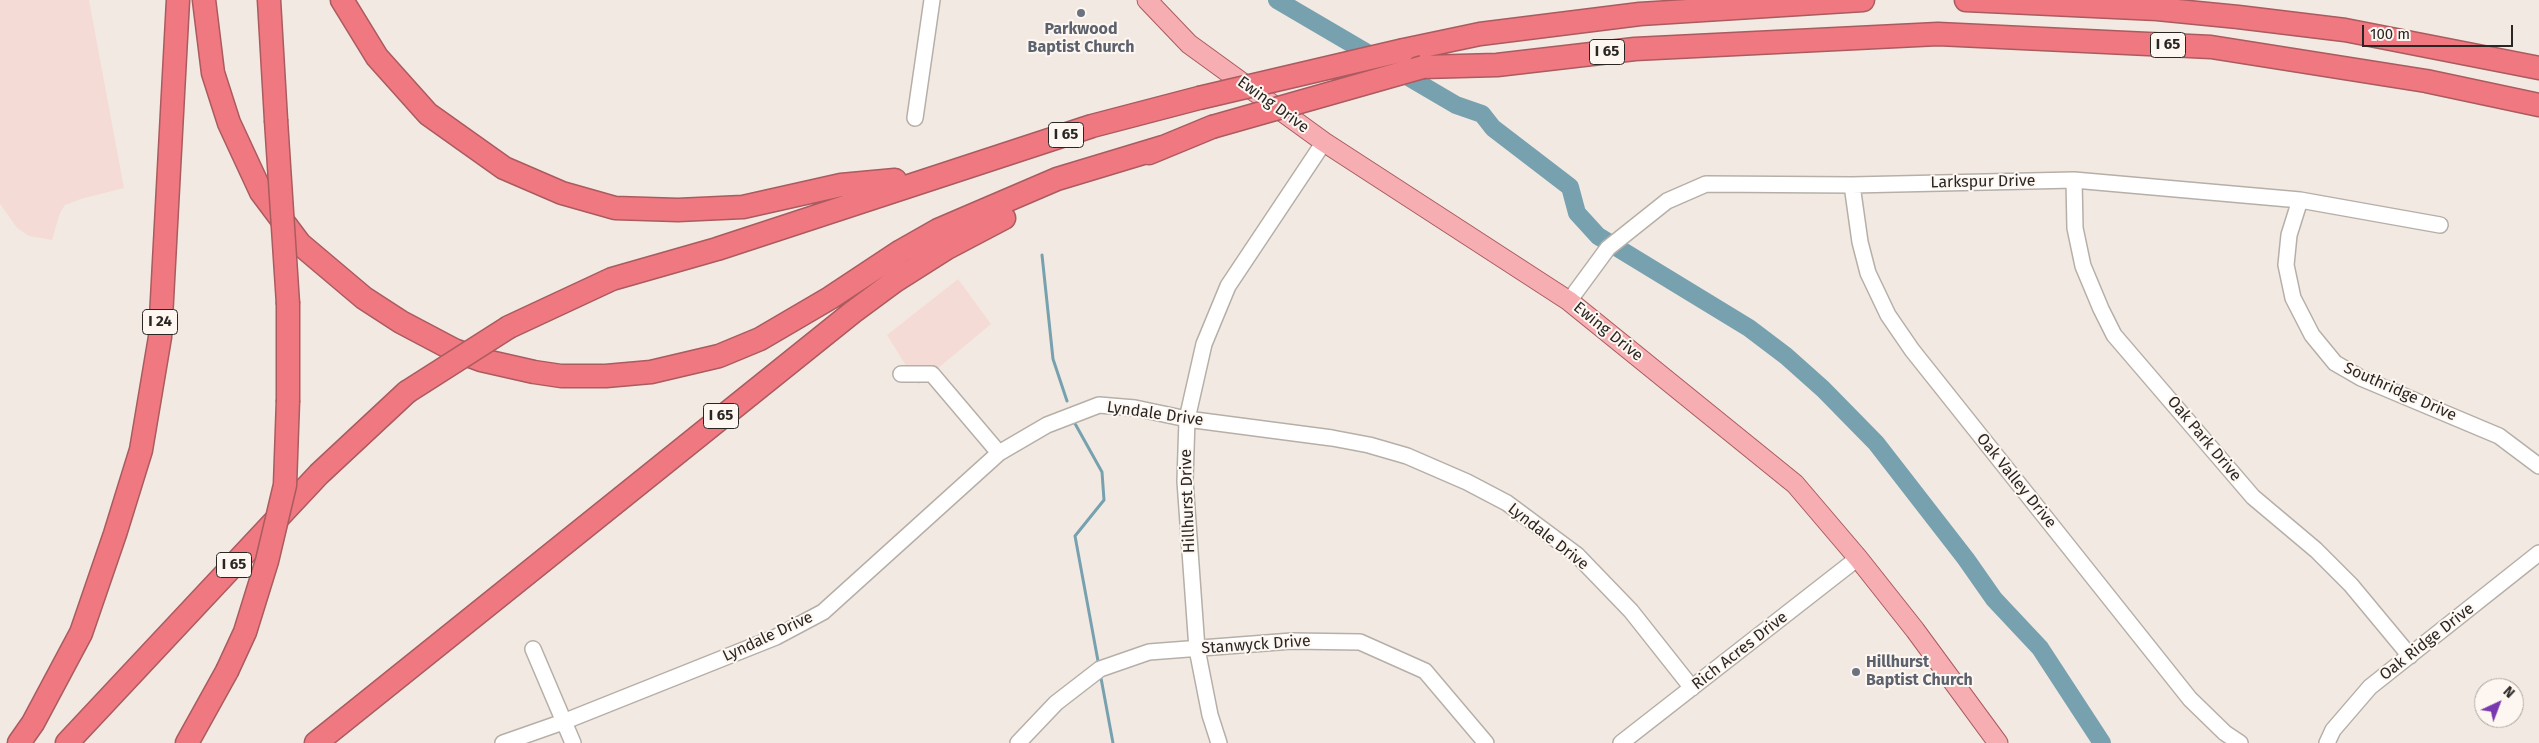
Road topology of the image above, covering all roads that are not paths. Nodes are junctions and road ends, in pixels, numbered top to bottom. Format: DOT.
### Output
graph roads {
  1 [pos="178,0"];
  2 [pos="204,0"];
  3 [pos="269,0"];
  4 [pos="342,0"];
  5 [pos="932,0"];
  6 [pos="1147,0"];
  7 [pos="1863,0"];
  8 [pos="1966,0"];
  9 [pos="2539,68"];
  10 [pos="2539,105"];
  11 [pos="915,118"];
  12 [pos="1324,142"];
  13 [pos="1163,147"];
  14 [pos="933,177"];
  15 [pos="2074,180"];
  16 [pos="1852,185"];
  17 [pos="2300,200"];
  18 [pos="2440,225"];
  19 [pos="1569,301"];
  20 [pos="901,374"];
  21 [pos="1187,419"];
  22 [pos="999,453"];
  23 [pos="2539,466"];
  24 [pos="2539,553"];
  25 [pos="1858,558"];
  26 [pos="533,649"];
  27 [pos="1197,649"];
  28 [pos="2410,656"];
  29 [pos="1692,688"];
  30 [pos="563,722"];
  31 [pos="19,743"];
  32 [pos="67,743"];
  33 [pos="187,743"];
  34 [pos="316,743"];
  35 [pos="503,743"];
  36 [pos="573,743"];
  37 [pos="1018,743"];
  38 [pos="1219,743"];
  39 [pos="1486,743"];
  40 [pos="1621,743"];
  41 [pos="1998,743"];
  42 [pos="2240,743"];
  43 [pos="2327,743"];
  1 -- 31 [label="highway, I 24"];
  2 -- 13 [label="highway"];
  3 -- 33 [label="highway, bridge"];
  4 -- 14 [label="highway"];
  5 -- 11 [label="street"];
  6 -- 12 [label="main road, Ewing Drive"];
  7 -- 14 [label="highway, I 65, bridge"];
  8 -- 9 [label="highway, I 65"];
  10 -- 13 [label="highway, I 65, bridge"];
  12 -- 19 [label="main road, Ewing Drive"];
  12 -- 21 [label="street, Hillhurst Drive"];
  13 -- 34 [label="highway, I 65"];
  14 -- 32 [label="highway, I 65, bridge"];
  15 -- 16 [label="street, Larkspur Drive"];
  15 -- 17 [label="street, Larkspur Drive"];
  15 -- 28 [label="street, Oak Park Drive"];
  16 -- 19 [label="street, Larkspur Drive"];
  16 -- 42 [label="street, Oak Valley Drive"];
  17 -- 18 [label="street, Larkspur Drive"];
  17 -- 23 [label="street, Southridge Drive"];
  19 -- 25 [label="main road, Ewing Drive"];
  20 -- 22 [label="street"];
  21 -- 22 [label="street, Lyndale Drive"];
  21 -- 27 [label="street, Hillhurst Drive"];
  21 -- 29 [label="street, Lyndale Drive"];
  22 -- 30 [label="street, Lyndale Drive"];
  24 -- 28 [label="street, Oak Ridge Drive"];
  25 -- 29 [label="street, Rich Acres Drive"];
  25 -- 41 [label="main road, Ewing Drive"];
  26 -- 30 [label="street"];
  27 -- 37 [label="street, Stanwyck Drive"];
  27 -- 38 [label="street, Hillhurst Drive"];
  27 -- 39 [label="street, Stanwyck Drive"];
  28 -- 43 [label="street, Oak Ridge Drive"];
  29 -- 40 [label="street, Rich Acres Drive"];
  30 -- 35 [label="street, Lyndale Drive"];
  30 -- 36 [label="street"];
}
